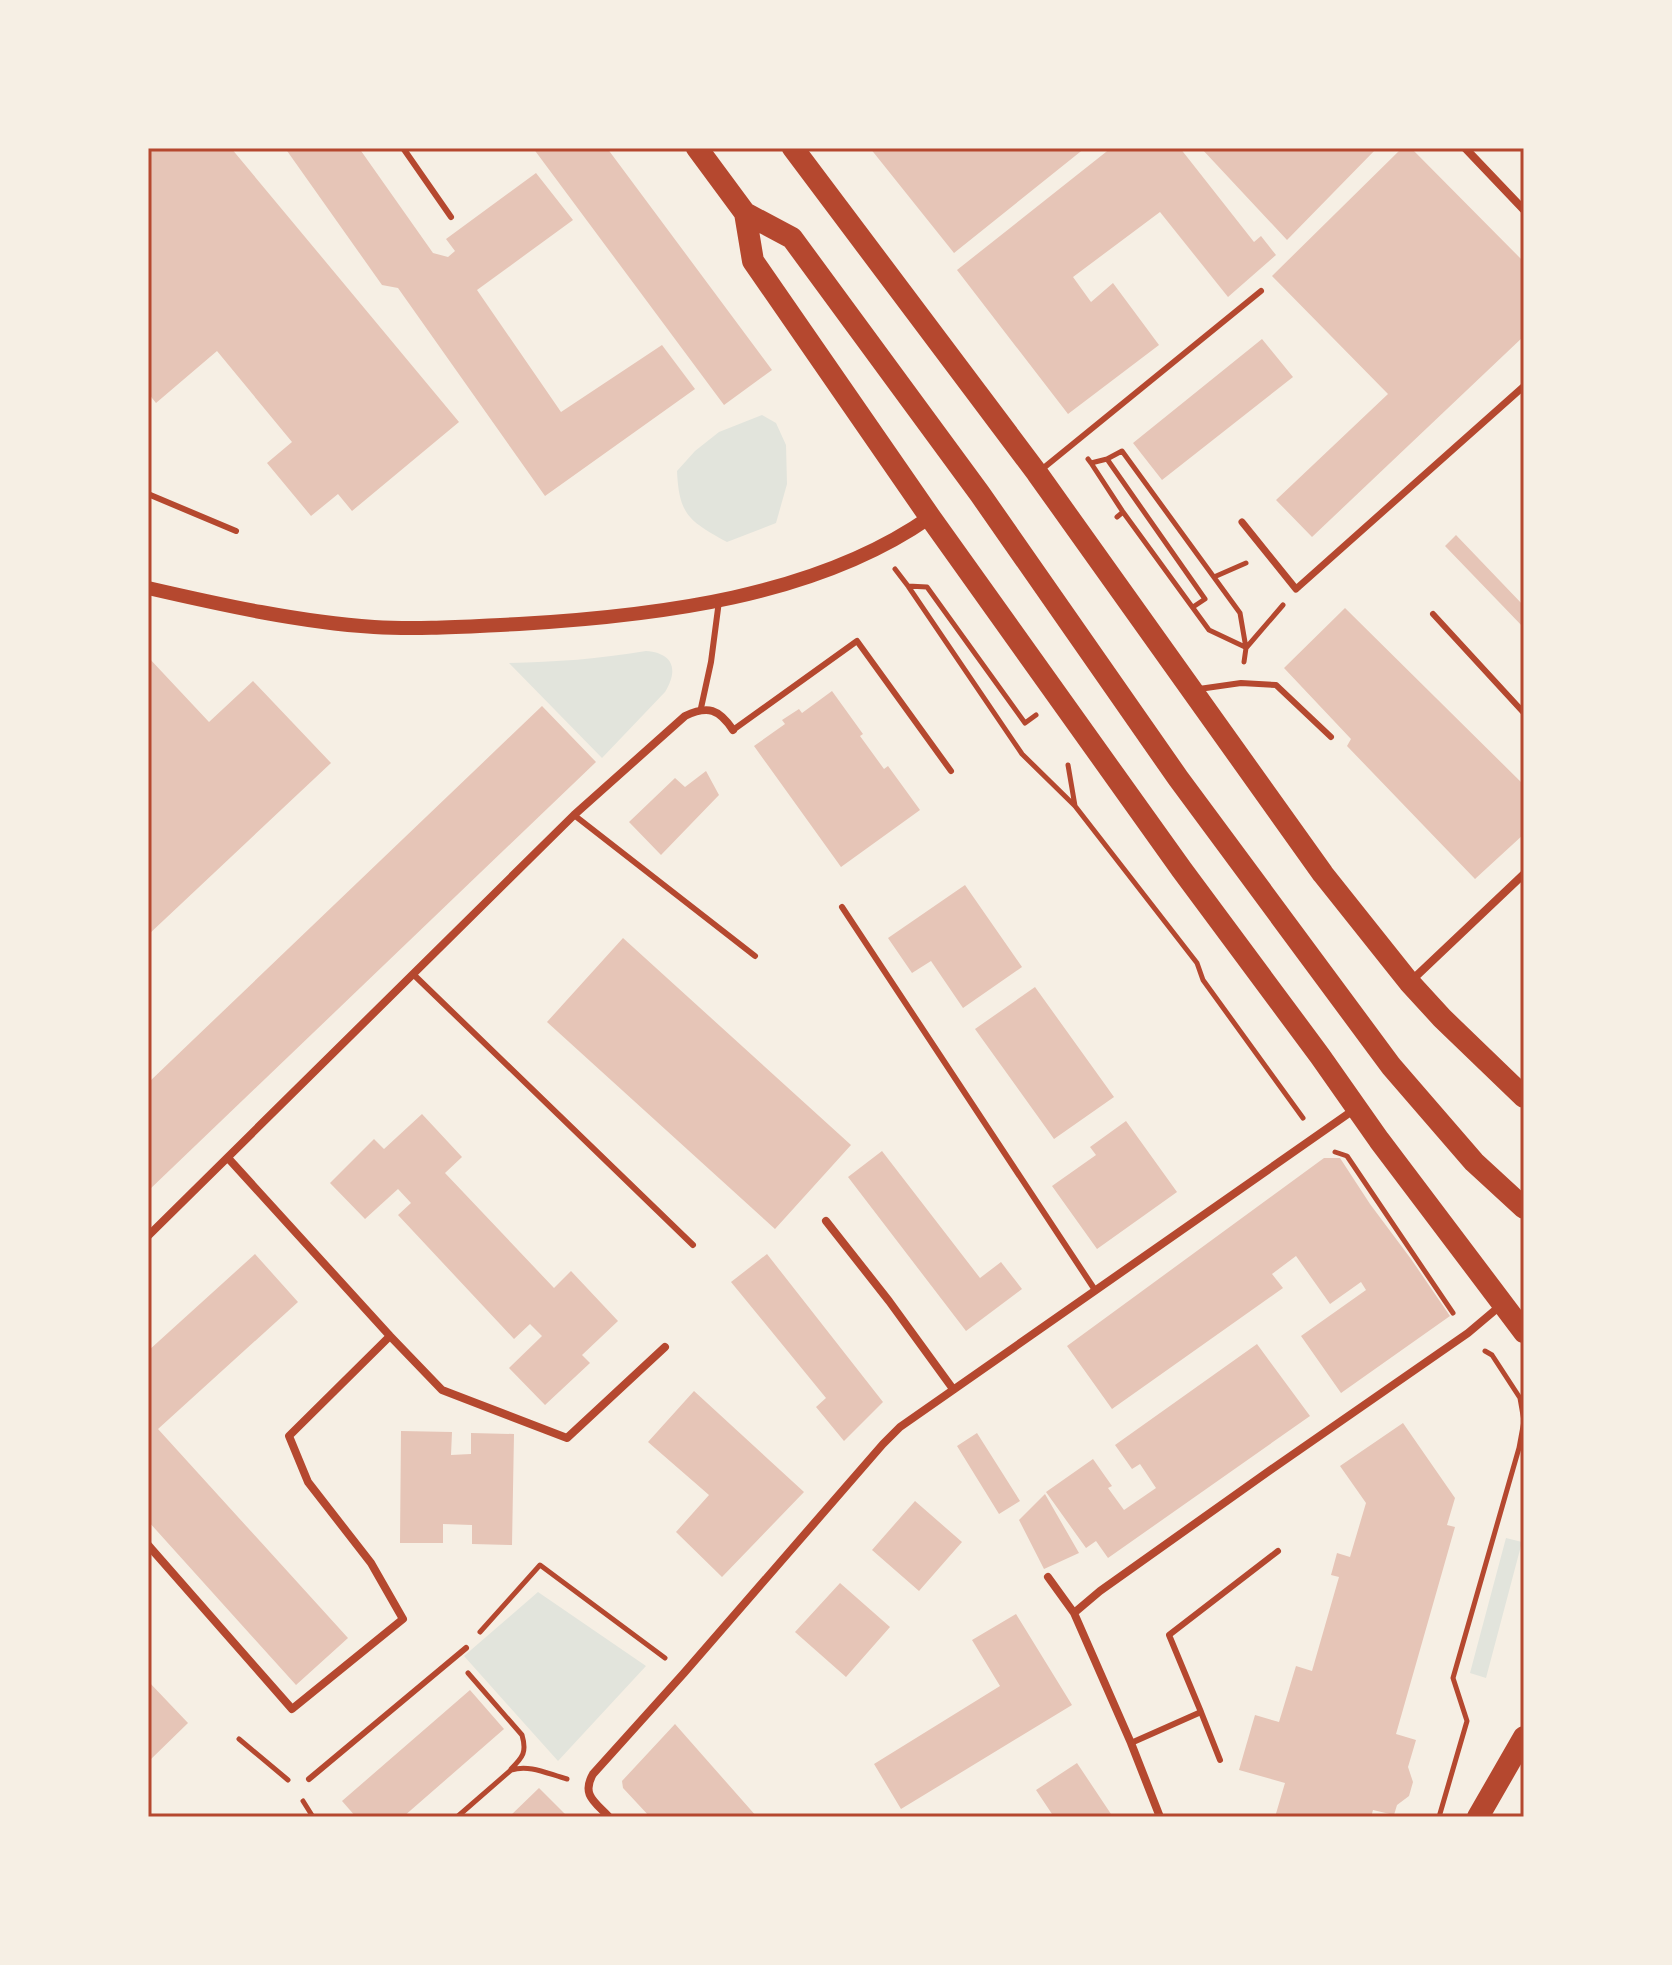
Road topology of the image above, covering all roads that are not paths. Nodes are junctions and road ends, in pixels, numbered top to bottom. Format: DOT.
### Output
graph roads {
  1 [pos="403,148"];
  2 [pos="697,148"];
  3 [pos="793,148"];
  4 [pos="1465,148"];
  5 [pos="1524,210"];
  6 [pos="745,213"];
  7 [pos="451,217"];
  8 [pos="1261,291"];
  9 [pos="1524,386"];
  10 [pos="1037,473"];
  11 [pos="148,494"];
  12 [pos="930,517"];
  13 [pos="1242,522"];
  14 [pos="236,531"];
  15 [pos="148,588"];
  16 [pos="719,599"];
  17 [pos="1433,614"];
  18 [pos="1191,690"];
  19 [pos="701,708"];
  20 [pos="1524,713"];
  21 [pos="733,730"];
  22 [pos="1331,737"];
  23 [pos="951,771"];
  24 [pos="574,815"];
  25 [pos="1524,874"];
  26 [pos="842,907"];
  27 [pos="755,956"];
  28 [pos="413,974"];
  29 [pos="1409,982"];
  30 [pos="1524,1097"];
  31 [pos="1357,1108"];
  32 [pos="228,1158"];
  33 [pos="1524,1208"];
  34 [pos="826,1221"];
  35 [pos="148,1236"];
  36 [pos="693,1245"];
  37 [pos="1095,1290"];
  38 [pos="1503,1303"];
  39 [pos="1524,1332"];
  40 [pos="390,1336"];
  41 [pos="665,1347"];
  42 [pos="953,1389"];
  43 [pos="148,1545"];
  44 [pos="1278,1551"];
  45 [pos="1048,1577"];
  46 [pos="1074,1613"];
  47 [pos="466,1648"];
  48 [pos="1201,1712"];
  49 [pos="1524,1737"];
  50 [pos="1131,1743"];
  51 [pos="1220,1760"];
  52 [pos="309,1779"];
  53 [pos="609,1817"];
  54 [pos="1160,1817"];
  55 [pos="1478,1817"];
  1 -- 7 [label="lane"];
  2 -- 6 [label="highway"];
  3 -- 10 [label="highway"];
  4 -- 5 [label="street"];
  6 -- 12 [label="highway"];
  6 -- 33 [label="highway"];
  8 -- 10 [label="lane"];
  9 -- 13 [label="street"];
  10 -- 18 [label="highway"];
  11 -- 14 [label="lane"];
  12 -- 16 [label="street"];
  12 -- 31 [label="highway"];
  15 -- 16 [label="street"];
  16 -- 19 [label="lane"];
  17 -- 20 [label="lane"];
  18 -- 22 [label="lane"];
  18 -- 29 [label="highway"];
  19 -- 21 [label="street"];
  19 -- 24 [label="street"];
  21 -- 23 [label="lane"];
  24 -- 27 [label="lane"];
  24 -- 28 [label="street"];
  25 -- 29 [label="street"];
  26 -- 37 [label="lane"];
  28 -- 32 [label="street"];
  28 -- 36 [label="lane"];
  29 -- 30 [label="highway"];
  31 -- 37 [label="street"];
  31 -- 38 [label="highway"];
  32 -- 35 [label="street"];
  32 -- 40 [label="street"];
  34 -- 42 [label="street"];
  37 -- 42 [label="street"];
  38 -- 39 [label="highway"];
  38 -- 46 [label="street"];
  40 -- 41 [label="street"];
  40 -- 43 [label="street"];
  42 -- 53 [label="street"];
  44 -- 48 [label="lane"];
  45 -- 46 [label="street"];
  46 -- 50 [label="street"];
  47 -- 52 [label="lane"];
  48 -- 50 [label="lane"];
  48 -- 51 [label="lane"];
  49 -- 55 [label="highway"];
  50 -- 54 [label="street"];
}
